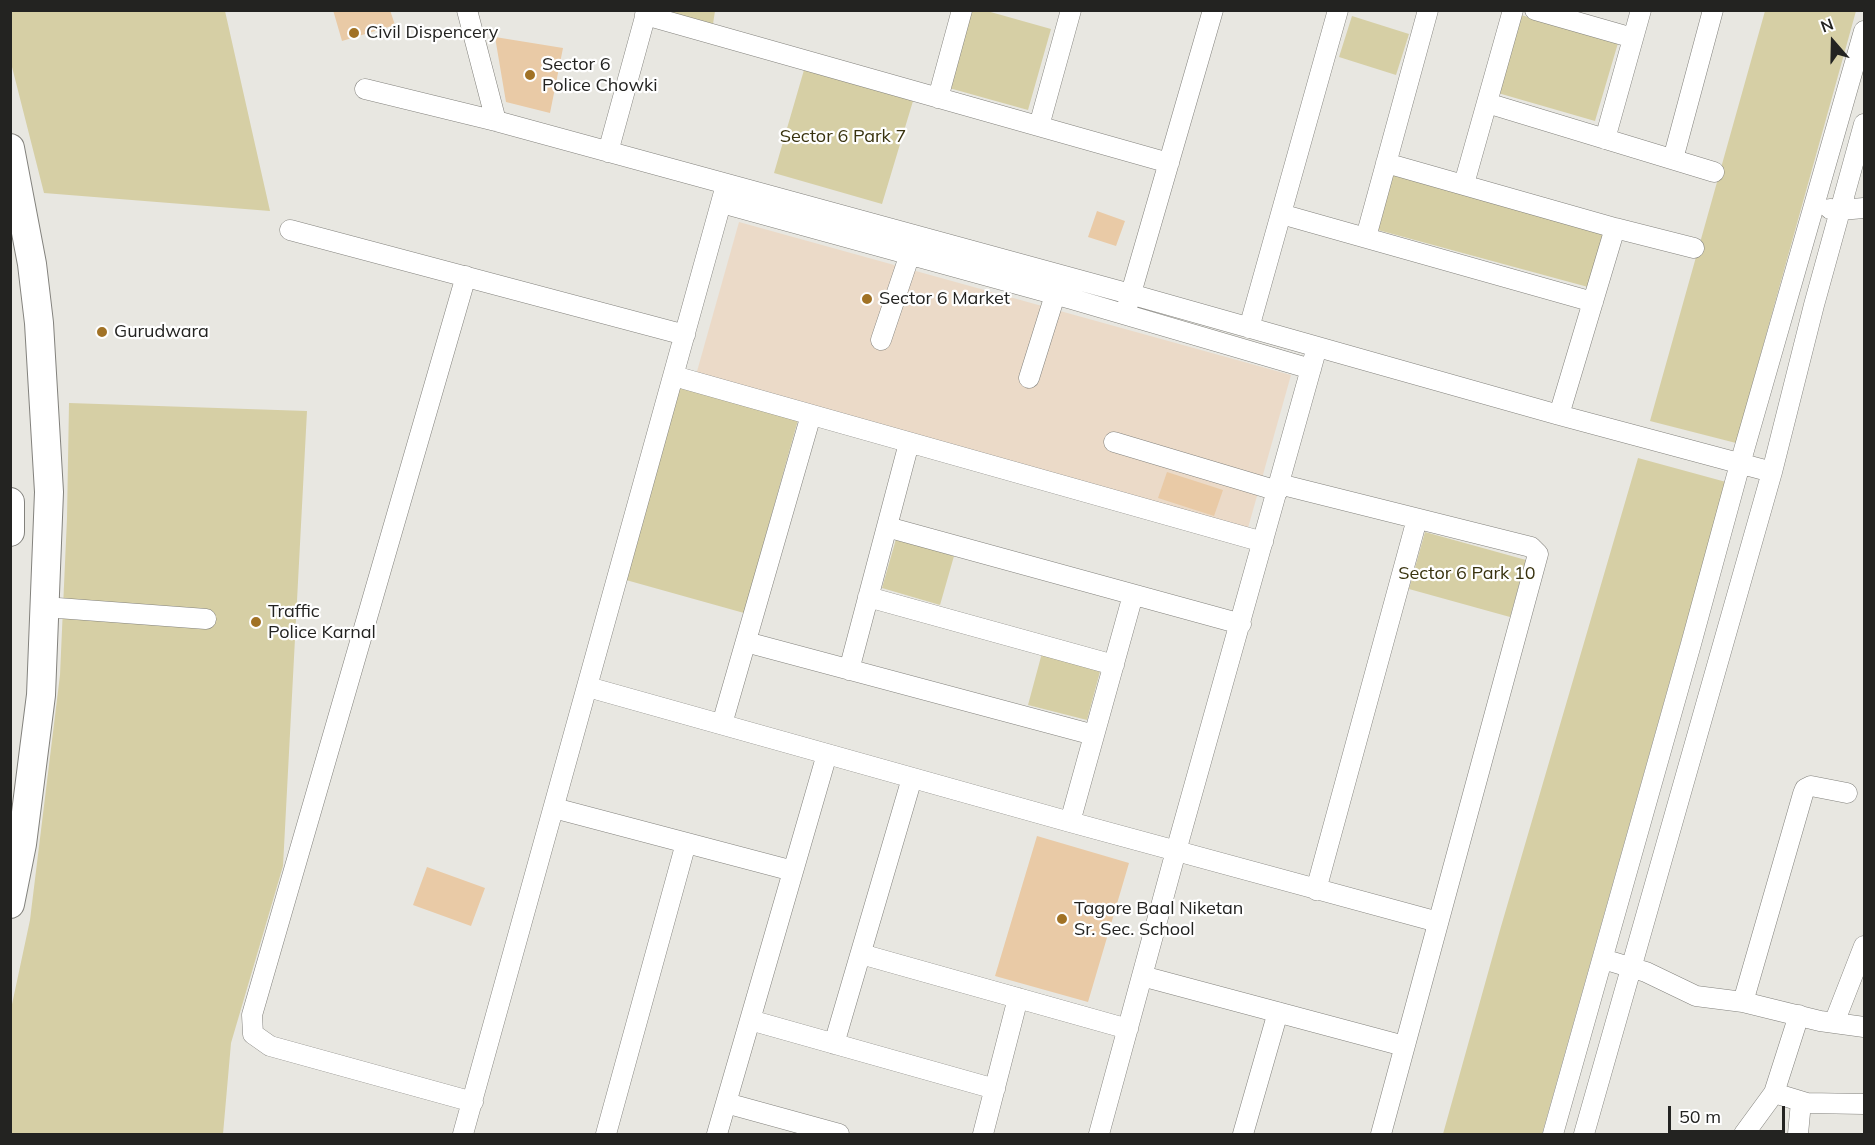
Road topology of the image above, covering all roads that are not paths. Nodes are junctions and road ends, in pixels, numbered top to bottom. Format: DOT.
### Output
graph roads {
  1 [pos="467,10"];
  2 [pos="962,10"];
  3 [pos="1071,10"];
  4 [pos="1213,10"];
  5 [pos="1338,10"];
  6 [pos="1428,10"];
  7 [pos="1513,10"];
  8 [pos="1535,10"];
  9 [pos="1641,10"];
  10 [pos="1713,10"];
  11 [pos="646,13"];
  12 [pos="1864,31"];
  13 [pos="1633,38"];
  14 [pos="365,89"];
  15 [pos="938,98"];
  16 [pos="1487,103"];
  17 [pos="496,121"];
  18 [pos="1864,123"];
  19 [pos="1039,126"];
  20 [pos="1605,139"];
  21 [pos="10,148"];
  22 [pos="608,152"];
  23 [pos="1673,159"];
  24 [pos="1169,163"];
  25 [pos="1386,163"];
  26 [pos="1714,172"];
  27 [pos="1464,184"];
  28 [pos="724,194"];
  29 [pos="1815,207"];
  30 [pos="1864,208"];
  31 [pos="1840,210"];
  32 [pos="1281,214"];
  33 [pos="1615,228"];
  34 [pos="290,230"];
  35 [pos="1366,237"];
  36 [pos="913,247"];
  37 [pos="1694,248"];
  38 [pos="466,276"];
  39 [pos="1130,294"];
  40 [pos="1055,295"];
  41 [pos="1593,303"];
  42 [pos="1124,315"];
  43 [pos="1249,328"];
  44 [pos="685,335"];
  45 [pos="881,340"];
  46 [pos="1317,347"];
  47 [pos="1311,369"];
  48 [pos="674,376"];
  49 [pos="1029,378"];
  50 [pos="811,415"];
  51 [pos="1559,415"];
  52 [pos="1114,442"];
  53 [pos="909,443"];
  54 [pos="1740,464"];
  55 [pos="1772,472"];
  56 [pos="1279,488"];
  57 [pos="10,502"];
  58 [pos="1418,519"];
  59 [pos="887,527"];
  60 [pos="10,532"];
  61 [pos="1263,543"];
  62 [pos="1133,594"];
  63 [pos="868,597"];
  64 [pos="44,607"];
  65 [pos="206,619"];
  66 [pos="1241,624"];
  67 [pos="746,642"];
  68 [pos="1114,664"];
  69 [pos="849,670"];
  70 [pos="588,687"];
  71 [pos="722,724"];
  72 [pos="1094,735"];
  73 [pos="827,754"];
  74 [pos="912,778"];
  75 [pos="1847,792"];
  76 [pos="554,808"];
  77 [pos="1070,822"];
  78 [pos="686,843"];
  79 [pos="1176,851"];
  80 [pos="793,871"];
  81 [pos="1316,890"];
  82 [pos="10,904"];
  83 [pos="1438,922"];
  84 [pos="1864,946"];
  85 [pos="861,954"];
  86 [pos="1603,959"];
  87 [pos="1631,967"];
  88 [pos="1143,976"];
  89 [pos="1018,998"];
  90 [pos="1743,1002"];
  91 [pos="1278,1012"];
  92 [pos="1799,1015"];
  93 [pos="750,1020"];
  94 [pos="1834,1023"];
  95 [pos="1864,1027"];
  96 [pos="1128,1029"];
  97 [pos="834,1044"];
  98 [pos="1404,1046"];
  99 [pos="994,1089"];
  100 [pos="1774,1093"];
  101 [pos="473,1102"];
  102 [pos="1800,1102"];
  103 [pos="726,1103"];
  104 [pos="1864,1104"];
  105 [pos="463,1134"];
  106 [pos="606,1134"];
  107 [pos="717,1134"];
  108 [pos="839,1134"];
  109 [pos="983,1134"];
  110 [pos="1099,1134"];
  111 [pos="1243,1134"];
  112 [pos="1381,1134"];
  113 [pos="1553,1134"];
  114 [pos="1584,1134"];
  115 [pos="1744,1134"];
  116 [pos="1798,1134"];
  1 -- 17 [label="street"];
  2 -- 15 [label="street"];
  3 -- 19 [label="street"];
  4 -- 24 [label="street"];
  5 -- 32 [label="street"];
  6 -- 25 [label="street"];
  7 -- 16 [label="street"];
  8 -- 13 [label="street"];
  9 -- 13 [label="street"];
  10 -- 23 [label="street"];
  11 -- 15 [label="street"];
  11 -- 22 [label="street"];
  12 -- 29 [label="street"];
  13 -- 20 [label="street"];
  14 -- 17 [label="street"];
  15 -- 19 [label="street"];
  16 -- 20 [label="street"];
  16 -- 27 [label="street"];
  17 -- 22 [label="street"];
  18 -- 31 [label="street"];
  19 -- 24 [label="street"];
  20 -- 23 [label="street"];
  21 -- 64 [label="highway"];
  22 -- 28 [label="street"];
  23 -- 26 [label="street"];
  24 -- 39 [label="street"];
  25 -- 27 [label="street"];
  25 -- 35 [label="street"];
  27 -- 33 [label="street"];
  28 -- 36 [label="street"];
  28 -- 44 [label="street"];
  29 -- 31 [label="street"];
  29 -- 54 [label="street"];
  30 -- 31 [label="street"];
  31 -- 55 [label="street"];
  32 -- 35 [label="street"];
  32 -- 43 [label="street"];
  33 -- 37 [label="street"];
  33 -- 41 [label="street"];
  34 -- 38 [label="street"];
  35 -- 41 [label="street"];
  36 -- 39 [label="street"];
  36 -- 40 [label="street"];
  36 -- 45 [label="street"];
  38 -- 44 [label="street"];
  38 -- 101 [label="street"];
  39 -- 42 [label="street"];
  39 -- 43 [label="street"];
  40 -- 42 [label="street"];
  40 -- 49 [label="street"];
  41 -- 51 [label="street"];
  42 -- 47 [label="street"];
  43 -- 46 [label="street"];
  44 -- 48 [label="street"];
  46 -- 47 [label="street"];
  46 -- 51 [label="street"];
  47 -- 56 [label="street"];
  48 -- 50 [label="street"];
  48 -- 70 [label="street"];
  50 -- 53 [label="street"];
  50 -- 67 [label="street"];
  51 -- 54 [label="street"];
  52 -- 56 [label="street"];
  53 -- 59 [label="street"];
  53 -- 61 [label="street"];
  54 -- 55 [label="street"];
  54 -- 86 [label="street"];
  55 -- 87 [label="street"];
  56 -- 58 [label="street"];
  56 -- 61 [label="street"];
  57 -- 60 [label="highway"];
  58 -- 81 [label="street"];
  58 -- 83 [label="street"];
  59 -- 62 [label="street"];
  59 -- 63 [label="street"];
  61 -- 66 [label="street"];
  62 -- 66 [label="street"];
  62 -- 68 [label="street"];
  63 -- 68 [label="street"];
  63 -- 69 [label="street"];
  64 -- 65 [label="street"];
  64 -- 82 [label="highway"];
  66 -- 79 [label="street"];
  67 -- 69 [label="street"];
  67 -- 71 [label="street"];
  68 -- 72 [label="street"];
  69 -- 72 [label="street"];
  70 -- 71 [label="street"];
  70 -- 76 [label="street"];
  71 -- 73 [label="street"];
  72 -- 77 [label="street"];
  73 -- 74 [label="street"];
  73 -- 80 [label="street"];
  74 -- 77 [label="street"];
  74 -- 85 [label="street"];
  75 -- 90 [label="street"];
  76 -- 78 [label="street"];
  76 -- 101 [label="street"];
  77 -- 79 [label="street"];
  78 -- 80 [label="street"];
  78 -- 106 [label="street"];
  79 -- 81 [label="street"];
  79 -- 88 [label="street"];
  80 -- 93 [label="street"];
  81 -- 83 [label="street"];
  83 -- 98 [label="street"];
  84 -- 94 [label="street"];
  85 -- 89 [label="street"];
  85 -- 97 [label="street"];
  86 -- 87 [label="street"];
  86 -- 113 [label="street"];
  87 -- 90 [label="street"];
  87 -- 114 [label="street"];
  88 -- 91 [label="street"];
  88 -- 96 [label="street"];
  89 -- 96 [label="street"];
  89 -- 99 [label="street"];
  90 -- 92 [label="street"];
  91 -- 98 [label="street"];
  91 -- 111 [label="street"];
  92 -- 94 [label="street"];
  92 -- 100 [label="street"];
  93 -- 97 [label="street"];
  93 -- 103 [label="street"];
  94 -- 95 [label="street"];
  96 -- 110 [label="street"];
  97 -- 99 [label="street"];
  98 -- 112 [label="street"];
  99 -- 109 [label="street"];
  100 -- 102 [label="street"];
  100 -- 115 [label="street"];
  101 -- 105 [label="street"];
  102 -- 104 [label="street"];
  102 -- 116 [label="street"];
  103 -- 107 [label="street"];
  103 -- 108 [label="street"];
}
